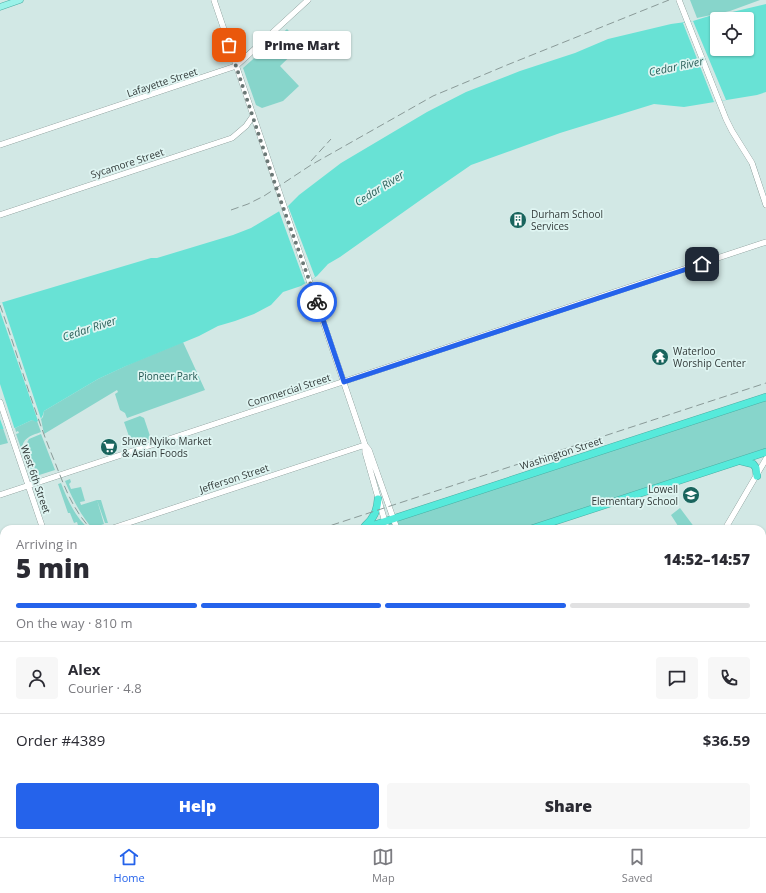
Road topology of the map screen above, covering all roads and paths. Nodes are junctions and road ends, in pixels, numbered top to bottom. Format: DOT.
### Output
graph roads {
  1 [pos="20,0"];
  2 [pos="214,0"];
  3 [pos="308,0"];
  4 [pos="679,0"];
  5 [pos="0,7"];
  6 [pos="236,66"];
  7 [pos="253,116"];
  8 [pos="0,145"];
  9 [pos="766,205"];
  10 [pos="0,215"];
  11 [pos="766,242"];
  12 [pos="344,382"];
  13 [pos="766,398"];
  14 [pos="0,402"];
  15 [pos="365,445"];
  16 [pos="766,452"];
  17 [pos="766,459"];
  18 [pos="739,461"];
  19 [pos="757,476"];
  20 [pos="29,485"];
  21 [pos="0,495"];
  22 [pos="378,499"];
  23 [pos="394,518"];
  24 [pos="385,522"];
  25 [pos="42,525"];
  26 [pos="122,525"];
  27 [pos="366,525"];
  28 [pos="375,525"];
  29 [pos="386,525"];
  30 [pos="396,525"];
  31 [pos="543,525"];
  32 [pos="727,525"];
  1 -- 5 [label="main road"];
  2 -- 6 [label="street"];
  3 -- 6 [label="street, Lafayette Street"];
  4 -- 9 [label="street"];
  6 -- 7 [label="street"];
  6 -- 8 [label="street, Lafayette Street"];
  7 -- 10 [label="street, Sycamore Street"];
  7 -- 12 [label="street"];
  11 -- 12 [label="street, Commercial Street"];
  12 -- 15 [label="street"];
  12 -- 20 [label="street, Commercial Street"];
  13 -- 23 [label="highway, Washington Street"];
  14 -- 20 [label="street, West 6th Street"];
  15 -- 22 [label="street"];
  15 -- 23 [label="street"];
  15 -- 26 [label="street, Jefferson Street"];
  16 -- 18 [label="highway"];
  17 -- 19 [label="street"];
  18 -- 19 [label="highway"];
  18 -- 31 [label="highway"];
  19 -- 32 [label="street"];
  20 -- 21 [label="street, Commercial Street"];
  20 -- 25 [label="street, West 6th Street"];
  22 -- 24 [label="street"];
  22 -- 27 [label="highway"];
  23 -- 24 [label="highway, Washington Street"];
  23 -- 30 [label="street"];
  24 -- 28 [label="highway, Washington Street"];
  24 -- 29 [label="street"];
}
